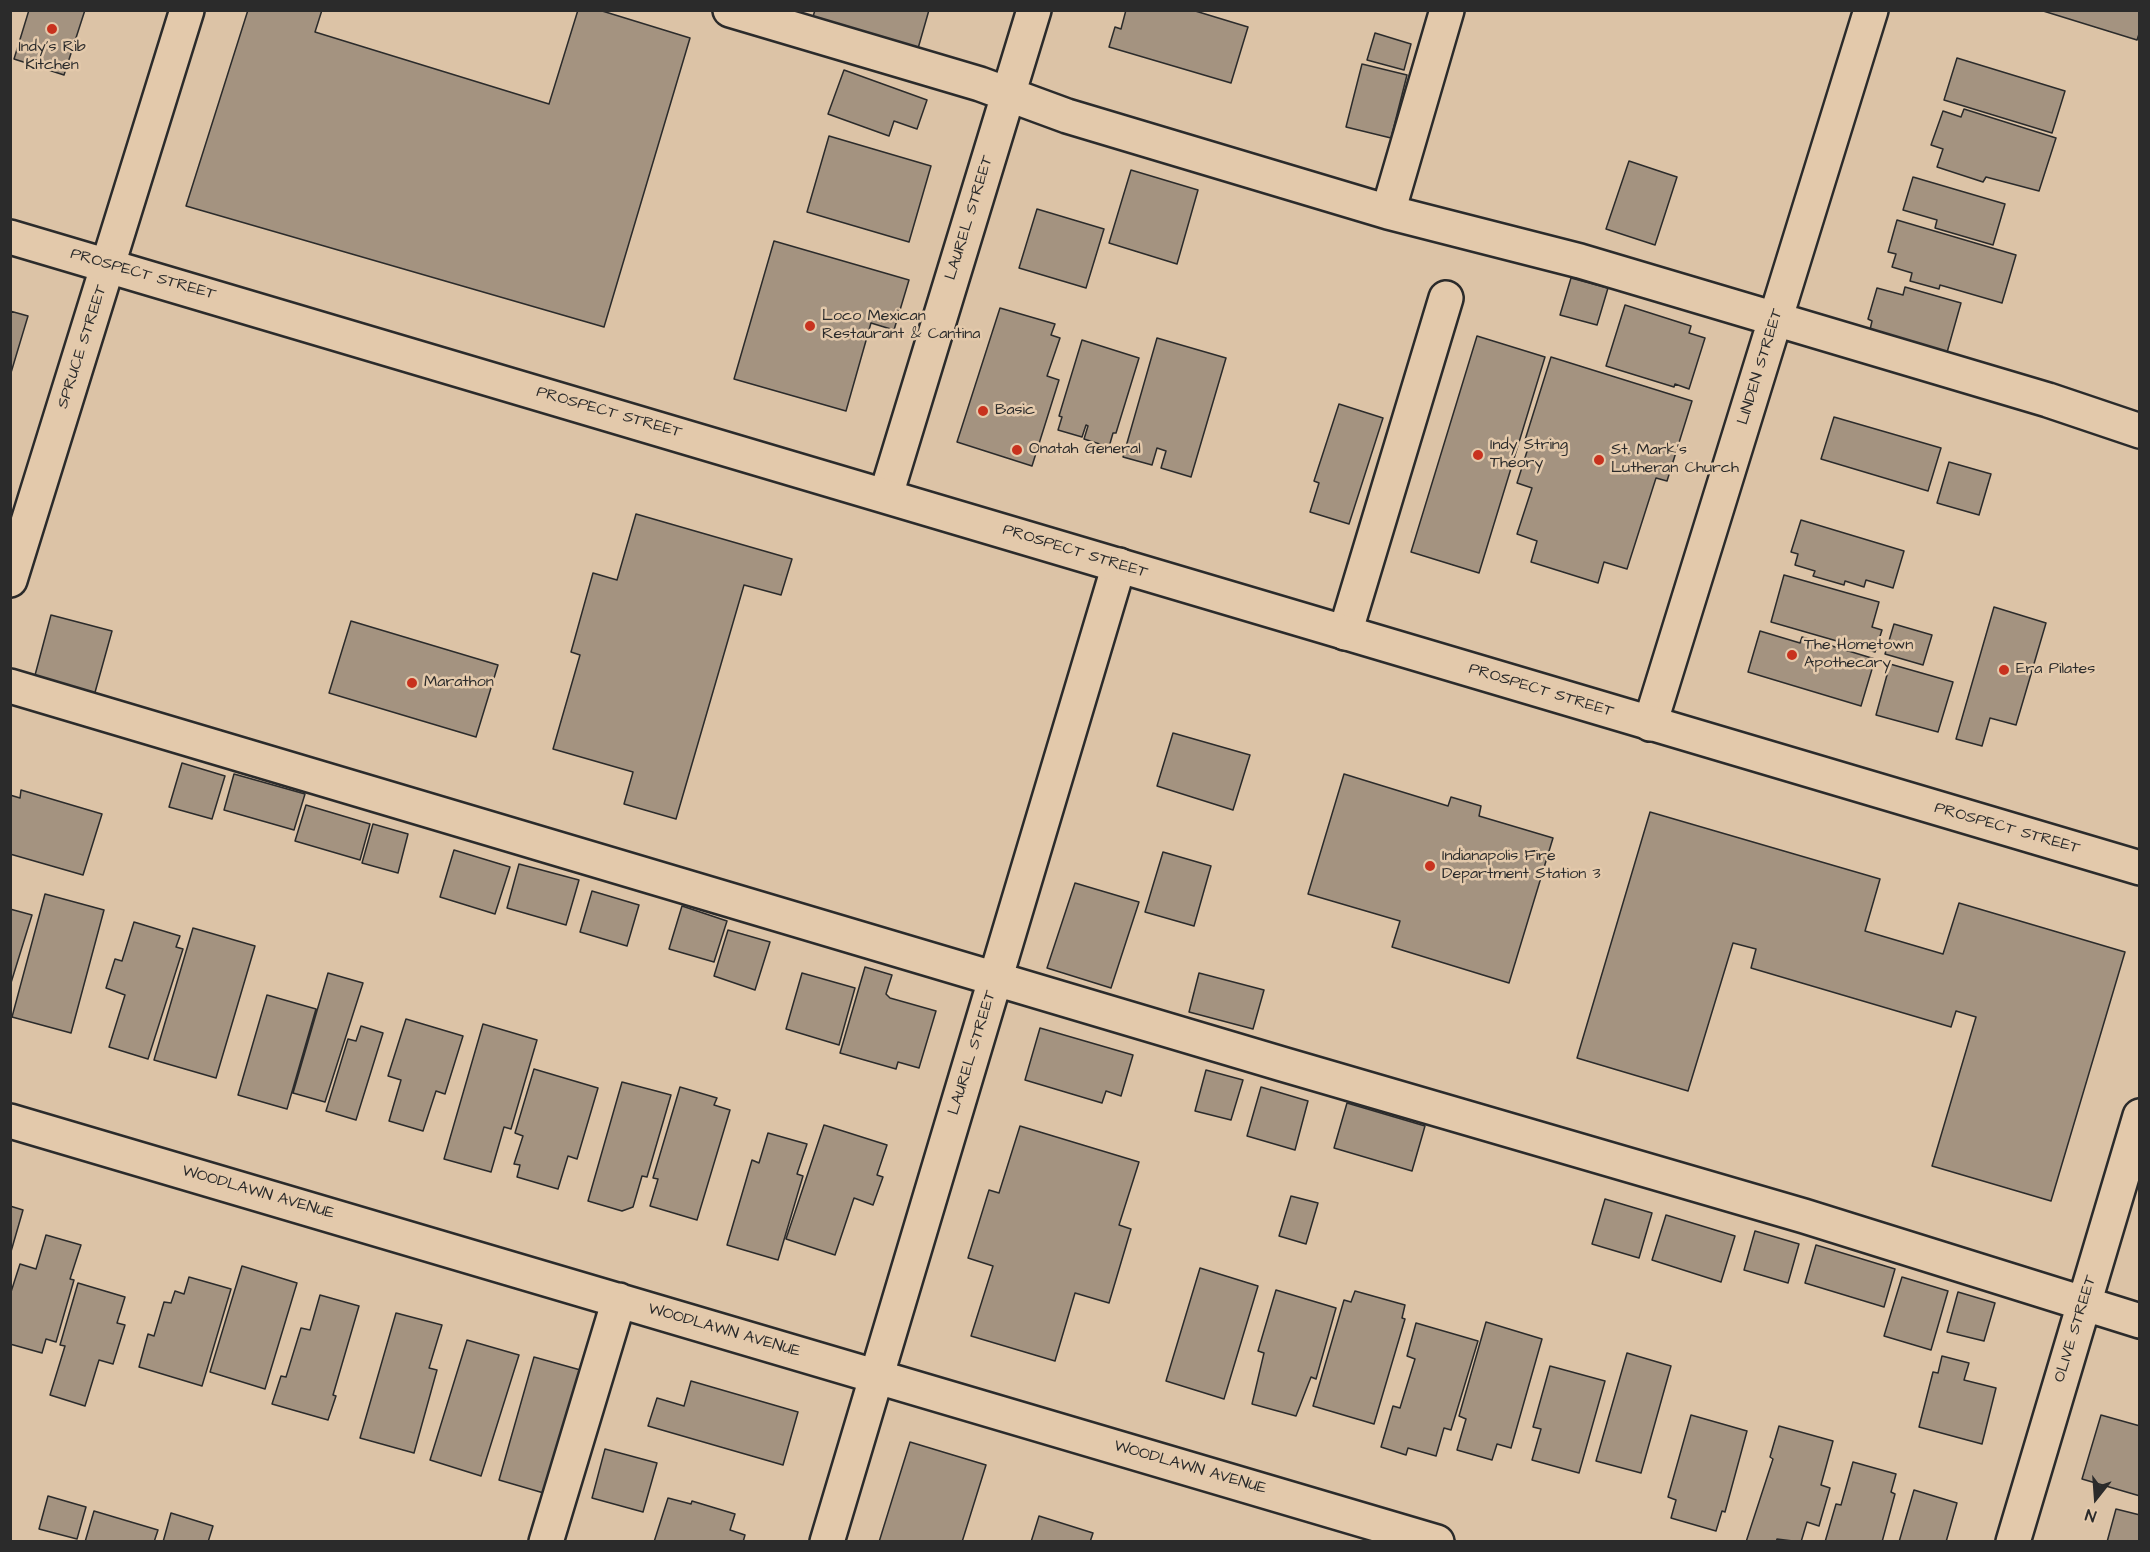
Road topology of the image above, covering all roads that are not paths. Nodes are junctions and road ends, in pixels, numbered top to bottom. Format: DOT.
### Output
graph roads {
  1 [pos="187,10"];
  2 [pos="730,10"];
  3 [pos="1034,10"];
  4 [pos="1447,10"];
  5 [pos="1871,10"];
  6 [pos="1008,94"];
  7 [pos="1388,212"];
  8 [pos="10,237"];
  9 [pos="110,265"];
  10 [pos="1446,298"];
  11 [pos="1775,320"];
  12 [pos="2139,431"];
  13 [pos="886,495"];
  14 [pos="1119,565"];
  15 [pos="10,580"];
  16 [pos="1345,633"];
  17 [pos="10,686"];
  18 [pos="1650,724"];
  19 [pos="2139,868"];
  20 [pos="995,979"];
  21 [pos="2139,1116"];
  22 [pos="10,1121"];
  23 [pos="619,1300"];
  24 [pos="2084,1304"];
  25 [pos="2139,1321"];
  26 [pos="877,1376"];
  27 [pos="546,1542"];
  28 [pos="827,1542"];
  29 [pos="1437,1542"];
  30 [pos="2013,1542"];
  1 -- 9 [label="street, SPRUCE STREET"];
  2 -- 6 [label="street"];
  3 -- 6 [label="street, LAUREL STREET"];
  4 -- 7 [label="street"];
  5 -- 11 [label="street, LINDEN STREET"];
  6 -- 7 [label="street"];
  6 -- 13 [label="street, LAUREL STREET"];
  7 -- 11 [label="street"];
  8 -- 9 [label="street, PROSPECT STREET"];
  9 -- 13 [label="street, PROSPECT STREET"];
  9 -- 15 [label="street, SPRUCE STREET"];
  10 -- 16 [label="street"];
  11 -- 12 [label="street"];
  11 -- 18 [label="street, LINDEN STREET"];
  13 -- 14 [label="street, PROSPECT STREET"];
  14 -- 16 [label="street, PROSPECT STREET"];
  14 -- 20 [label="street, LAUREL STREET"];
  16 -- 18 [label="street, PROSPECT STREET"];
  17 -- 20 [label="street"];
  18 -- 19 [label="street, PROSPECT STREET"];
  20 -- 24 [label="street"];
  20 -- 26 [label="street, LAUREL STREET"];
  21 -- 24 [label="street, OLIVE STREET"];
  22 -- 23 [label="street, WOODLAWN AVENUE"];
  23 -- 26 [label="street, WOODLAWN AVENUE"];
  23 -- 27 [label="street"];
  24 -- 25 [label="street"];
  24 -- 30 [label="street, OLIVE STREET"];
  26 -- 28 [label="street, LAUREL STREET"];
  26 -- 29 [label="street, WOODLAWN AVENUE"];
}
